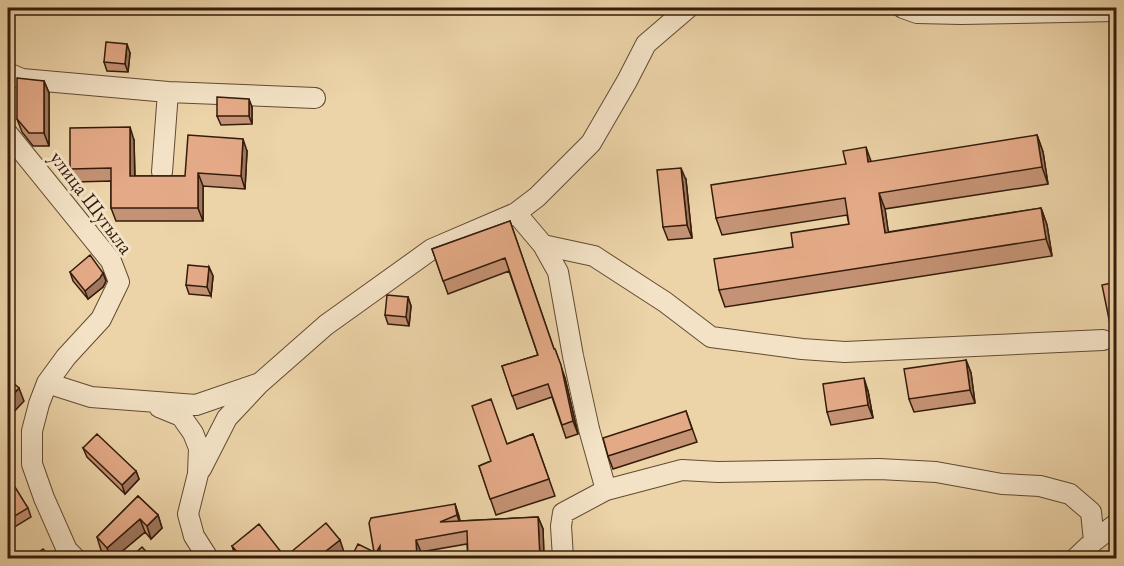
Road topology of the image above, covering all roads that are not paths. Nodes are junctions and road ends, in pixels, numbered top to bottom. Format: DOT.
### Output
graph roads {
  1 [pos="688,8"];
  2 [pos="903,8"];
  3 [pos="1116,10"];
  4 [pos="8,73"];
  5 [pos="168,92"];
  6 [pos="315,98"];
  7 [pos="8,134"];
  8 [pos="162,172"];
  9 [pos="516,213"];
  10 [pos="543,245"];
  11 [pos="1103,340"];
  12 [pos="47,383"];
  13 [pos="260,383"];
  14 [pos="152,403"];
  15 [pos="198,474"];
  16 [pos="606,490"];
  17 [pos="1116,524"];
  18 [pos="1094,541"];
  19 [pos="75,558"];
  20 [pos="208,558"];
  21 [pos="563,558"];
  22 [pos="1076,558"];
  1 -- 9 [label="street"];
  2 -- 3 [label="street"];
  4 -- 5 [label="street"];
  5 -- 6 [label="street"];
  5 -- 8 [label="street"];
  7 -- 12 [label="street, улица Шугыла"];
  9 -- 10 [label="street"];
  9 -- 13 [label="street"];
  10 -- 11 [label="street"];
  10 -- 16 [label="street"];
  12 -- 14 [label="street"];
  12 -- 19 [label="street, улица Шугыла"];
  13 -- 14 [label="street"];
  13 -- 15 [label="street"];
  14 -- 15 [label="street"];
  15 -- 20 [label="street"];
  16 -- 18 [label="street"];
  16 -- 21 [label="street"];
  17 -- 18 [label="street"];
  18 -- 22 [label="street"];
}
